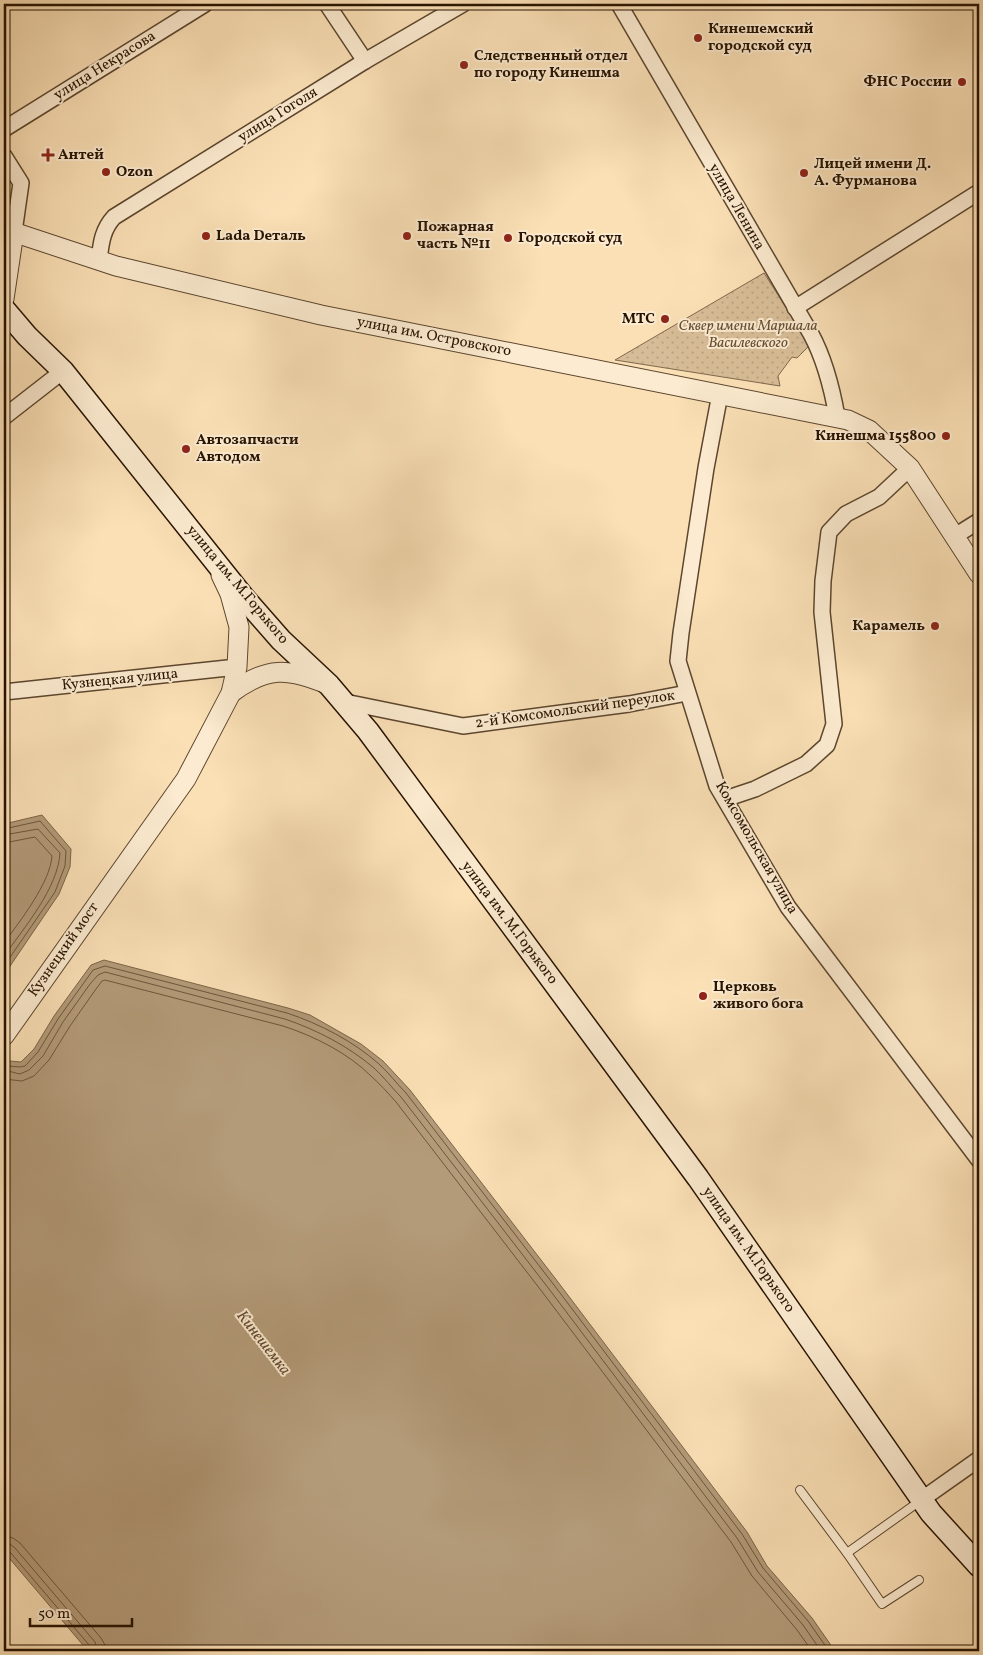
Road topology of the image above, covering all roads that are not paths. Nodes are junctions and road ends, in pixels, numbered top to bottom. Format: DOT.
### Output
graph roads {
  1 [pos="205,4"];
  2 [pos="327,4"];
  3 [pos="462,4"];
  4 [pos="618,4"];
  5 [pos="365,61"];
  6 [pos="4,129"];
  7 [pos="4,156"];
  8 [pos="979,192"];
  9 [pos="9,230"];
  10 [pos="99,260"];
  11 [pos="4,299"];
  12 [pos="795,308"];
  13 [pos="4,309"];
  14 [pos="63,371"];
  15 [pos="720,394"];
  16 [pos="4,417"];
  17 [pos="837,417"];
  18 [pos="910,468"];
  19 [pos="979,521"];
  20 [pos="956,536"];
  21 [pos="216,563"];
  22 [pos="979,574"];
  23 [pos="237,668"];
  24 [pos="329,685"];
  25 [pos="4,692"];
  26 [pos="231,693"];
  27 [pos="687,693"];
  28 [pos="345,702"];
  29 [pos="725,799"];
  30 [pos="4,1036"];
  31 [pos="979,1160"];
  32 [pos="979,1459"];
  33 [pos="800,1490"];
  34 [pos="921,1500"];
  35 [pos="847,1553"];
  36 [pos="979,1566"];
  37 [pos="920,1580"];
  1 -- 6 [label="street, улица Некрасова"];
  2 -- 5 [label="street"];
  3 -- 5 [label="street, улица Гоголя"];
  4 -- 12 [label="street, улица Ленина"];
  5 -- 10 [label="street, улица Гоголя"];
  7 -- 9 [label="street"];
  8 -- 12 [label="street"];
  9 -- 10 [label="street, улица им. Островского"];
  9 -- 11 [label="street"];
  10 -- 15 [label="street, улица им. Островского"];
  12 -- 17 [label="street, улица Ленина"];
  13 -- 14 [label="main road, улица им. М.Горького"];
  14 -- 16 [label="street"];
  14 -- 21 [label="main road, улица им. М.Горького"];
  15 -- 17 [label="street, улица им. Островского"];
  15 -- 27 [label="street, Комсомольская улица"];
  17 -- 18 [label="street, улица им. Островского"];
  18 -- 20 [label="street"];
  18 -- 29 [label="street"];
  19 -- 20 [label="street"];
  20 -- 22 [label="street"];
  21 -- 23 [label="street, Кузнецкий мост"];
  21 -- 24 [label="main road, улица им. М.Горького"];
  23 -- 25 [label="street, Кузнецкая улица"];
  23 -- 26 [label="street, Кузнецкий мост"];
  24 -- 26 [label="street"];
  24 -- 28 [label="main road, улица им. М.Горького"];
  26 -- 30 [label="street, Кузнецкий мост"];
  27 -- 28 [label="street, 2-й Комсомольский переулок"];
  27 -- 29 [label="street, Комсомольская улица"];
  28 -- 34 [label="main road, улица им. М.Горького"];
  29 -- 31 [label="street, Комсомольская улица"];
  32 -- 34 [label="street"];
  33 -- 35 [label="lane"];
  34 -- 35 [label="lane"];
  34 -- 36 [label="main road, улица им. М.Горького"];
  35 -- 37 [label="lane"];
}
